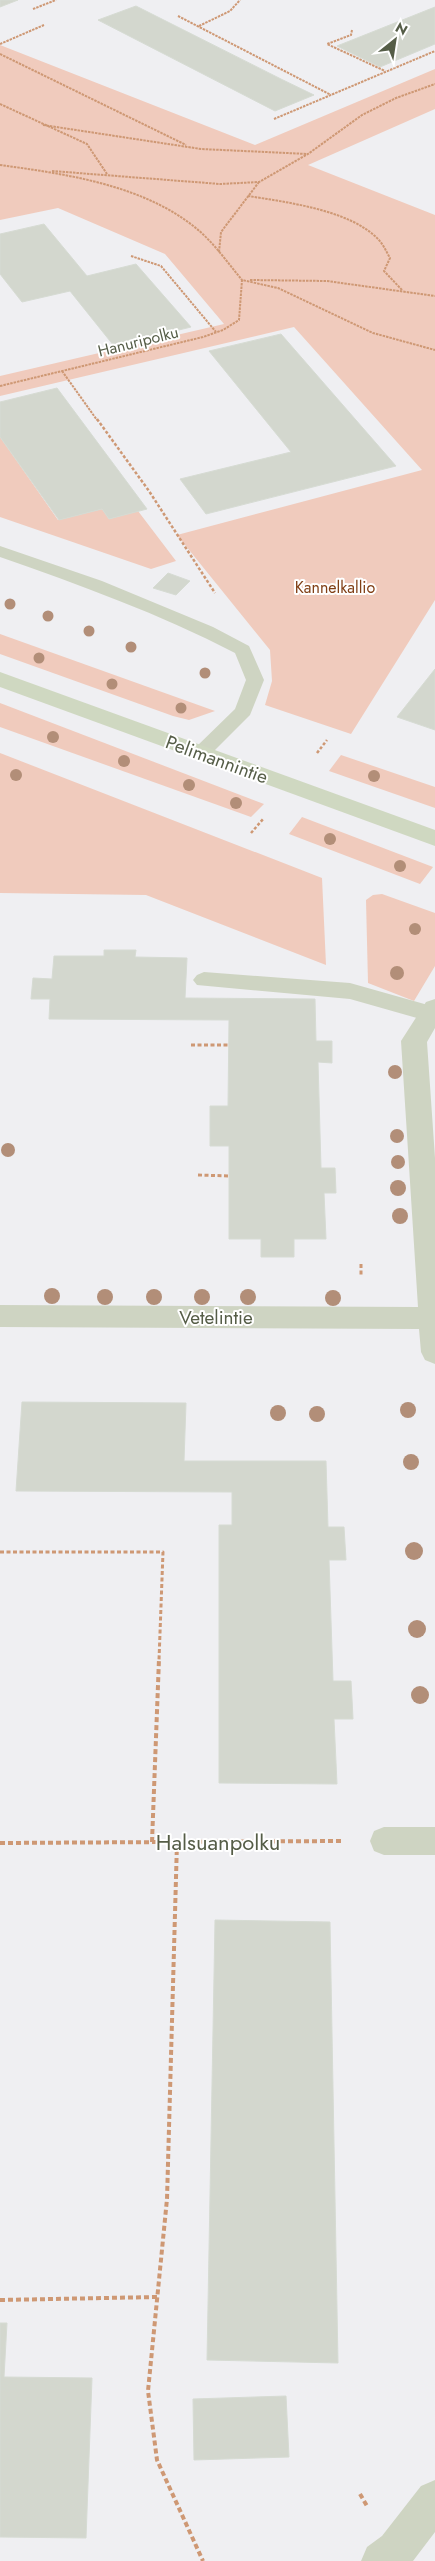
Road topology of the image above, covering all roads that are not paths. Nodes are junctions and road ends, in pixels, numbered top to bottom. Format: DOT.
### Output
graph roads {
  1 [pos="0,552"];
  2 [pos="0,679"];
  3 [pos="201,753"];
  4 [pos="435,838"];
  5 [pos="204,980"];
  6 [pos="433,1011"];
  7 [pos="0,1316"];
  8 [pos="432,1318"];
  9 [pos="435,1352"];
  10 [pos="435,1840"];
  11 [pos="384,1841"];
  12 [pos="435,2500"];
  13 [pos="381,2561"];
  1 -- 3 [label="lane"];
  2 -- 3 [label="street, Pelimannintie"];
  3 -- 4 [label="street, Pelimannintie"];
  5 -- 6 [label="lane"];
  6 -- 8 [label="street"];
  7 -- 8 [label="street, Vetelintie"];
  8 -- 9 [label="street"];
  10 -- 11 [label="lane"];
  12 -- 13 [label="street"];
}
